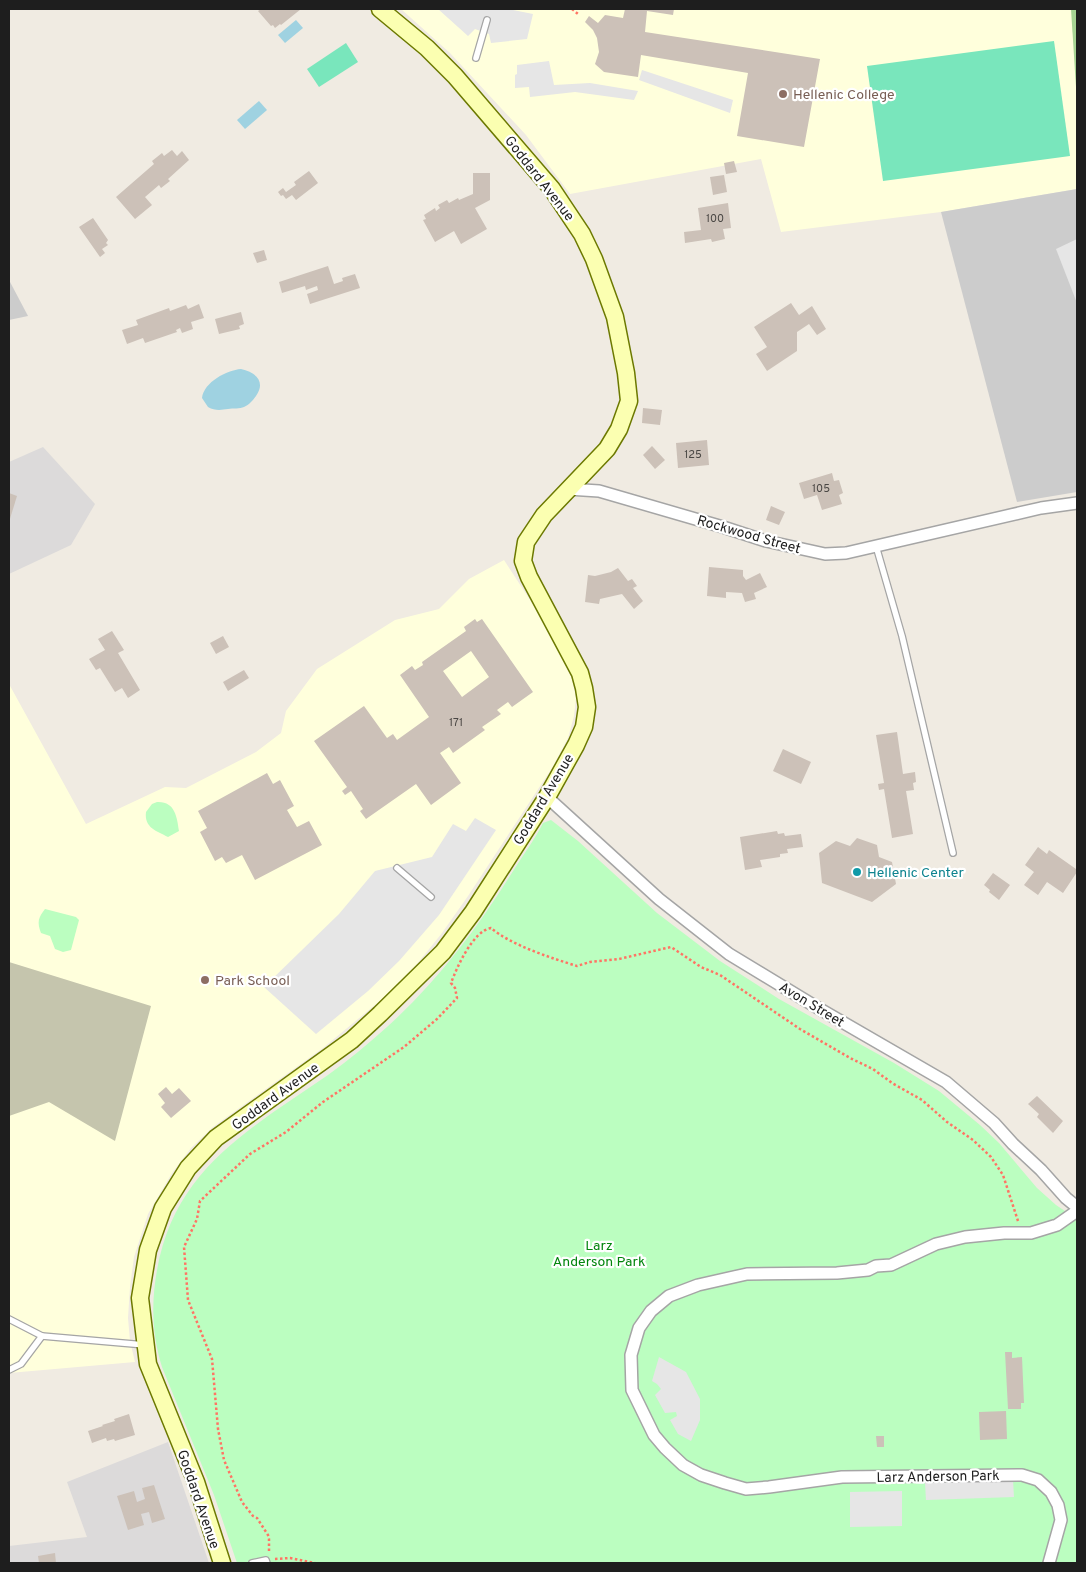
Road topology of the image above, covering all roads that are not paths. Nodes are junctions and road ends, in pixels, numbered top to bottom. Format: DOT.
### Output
graph roads {
  1 [pos="380,9"];
  2 [pos="487,20"];
  3 [pos="476,58"];
  4 [pos="568,489"];
  5 [pos="1077,503"];
  6 [pos="876,546"];
  7 [pos="547,797"];
  8 [pos="953,853"];
  9 [pos="397,868"];
  10 [pos="431,897"];
  11 [pos="1077,1209"];
  12 [pos="9,1320"];
  13 [pos="42,1336"];
  14 [pos="145,1345"];
  15 [pos="9,1370"];
  16 [pos="266,1562"];
  17 [pos="222,1563"];
  18 [pos="252,1563"];
  19 [pos="1049,1563"];
  1 -- 4 [label="main road, Goddard Avenue"];
  2 -- 3 [label="lane"];
  4 -- 6 [label="street, Rockwood Street"];
  4 -- 7 [label="main road, Goddard Avenue"];
  5 -- 6 [label="street, Rockwood Street"];
  6 -- 8 [label="lane"];
  7 -- 11 [label="street, Avon Street"];
  7 -- 14 [label="main road, Goddard Avenue"];
  9 -- 10 [label="lane"];
  11 -- 19 [label="street, Larz Anderson Park"];
  12 -- 13 [label="lane"];
  13 -- 14 [label="lane"];
  13 -- 15 [label="lane"];
  14 -- 17 [label="main road, Goddard Avenue"];
  16 -- 18 [label="lane"];
}
